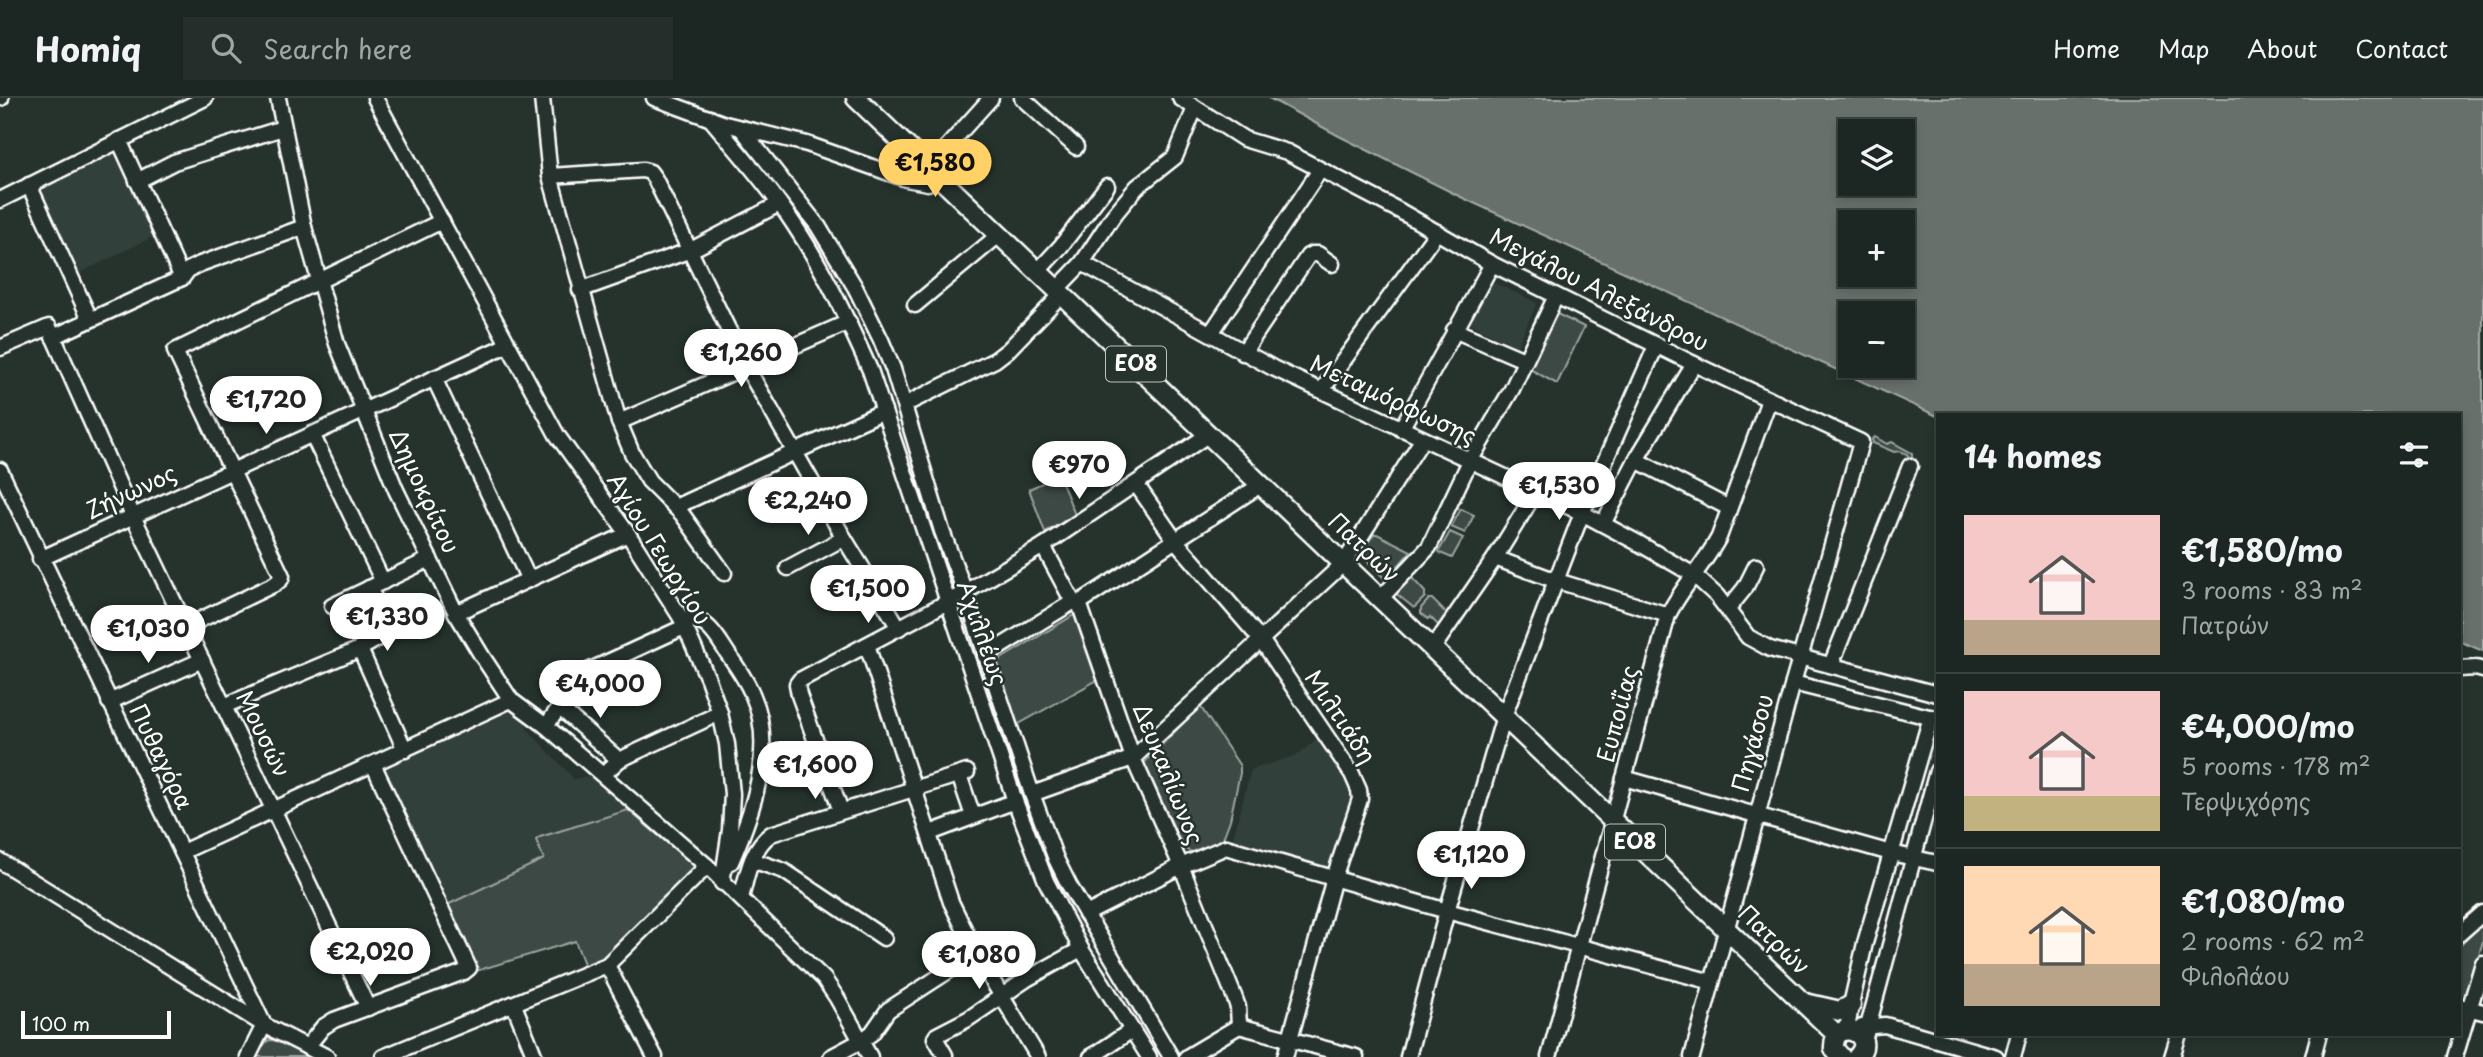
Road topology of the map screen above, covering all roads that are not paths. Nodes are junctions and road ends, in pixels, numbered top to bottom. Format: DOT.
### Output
graph roads {
  1 [pos="205,98"];
  2 [pos="278,98"];
  3 [pos="375,98"];
  4 [pos="542,98"];
  5 [pos="654,98"];
  6 [pos="684,98"];
  7 [pos="856,98"];
  8 [pos="991,98"];
  9 [pos="1022,98"];
  10 [pos="1180,98"];
  11 [pos="1195,108"];
  12 [pos="704,116"];
  13 [pos="283,128"];
  14 [pos="741,128"];
  15 [pos="119,140"];
  16 [pos="1076,148"];
  17 [pos="931,168"];
  18 [pos="1320,170"];
  19 [pos="550,176"];
  20 [pos="137,181"];
  21 [pos="29,185"];
  22 [pos="1107,186"];
  23 [pos="0,200"];
  24 [pos="779,204"];
  25 [pos="442,221"];
  26 [pos="304,227"];
  27 [pos="1437,232"];
  28 [pos="1000,234"];
  29 [pos="691,250"];
  30 [pos="1082,263"];
  31 [pos="1332,264"];
  32 [pos="1492,264"];
  33 [pos="1038,271"];
  34 [pos="181,278"];
  35 [pos="318,282"];
  36 [pos="580,289"];
  37 [pos="1060,292"];
  38 [pos="1556,296"];
  39 [pos="915,305"];
  40 [pos="90,319"];
  41 [pos="849,322"];
  42 [pos="1454,330"];
  43 [pos="51,332"];
  44 [pos="1211,332"];
  45 [pos="507,345"];
  46 [pos="1656,346"];
  47 [pos="0,348"];
  48 [pos="1243,353"];
  49 [pos="1524,360"];
  50 [pos="1694,364"];
  51 [pos="747,368"];
  52 [pos="434,378"];
  53 [pos="1322,390"];
  54 [pos="1769,400"];
  55 [pos="904,405"];
  56 [pos="363,411"];
  57 [pos="884,411"];
  58 [pos="619,422"];
  59 [pos="1401,429"];
  60 [pos="1209,434"];
  61 [pos="312,435"];
  62 [pos="1422,440"];
  63 [pos="1861,442"];
  64 [pos="795,452"];
  65 [pos="1636,460"];
  66 [pos="1470,461"];
  67 [pos="1910,466"];
  68 [pos="0,470"];
  69 [pos="232,471"];
  70 [pos="1136,484"];
  71 [pos="1262,484"];
  72 [pos="1535,493"];
  73 [pos="675,507"];
  74 [pos="1729,508"];
  75 [pos="1582,513"];
  76 [pos="133,516"];
  77 [pos="1603,524"];
  78 [pos="628,534"];
  79 [pos="844,538"];
  80 [pos="1175,540"];
  81 [pos="1043,546"];
  82 [pos="1496,558"];
  83 [pos="40,559"];
  84 [pos="429,559"];
  85 [pos="1344,563"];
  86 [pos="1756,566"];
  87 [pos="788,568"];
  88 [pos="724,573"];
  89 [pos="1694,575"];
  90 [pos="529,580"];
  91 [pos="1554,580"];
  92 [pos="376,585"];
  93 [pos="965,592"];
  94 [pos="1381,598"];
  95 [pos="947,602"];
  96 [pos="1076,603"];
  97 [pos="332,606"];
  98 [pos="1728,609"];
  99 [pos="456,613"];
  100 [pos="1668,615"];
  101 [pos="682,622"];
  102 [pos="186,627"];
  103 [pos="900,628"];
  104 [pos="1262,641"];
  105 [pos="867,645"];
  106 [pos="1433,648"];
  107 [pos="360,649"];
  108 [pos="985,656"];
  109 [pos="1802,657"];
  110 [pos="202,660"];
  111 [pos="1831,665"];
  112 [pos="2461,669"];
  113 [pos="2483,670"];
  114 [pos="1793,683"];
  115 [pos="1936,694"];
  116 [pos="511,700"];
  117 [pos="109,702"];
  118 [pos="224,706"];
  119 [pos="559,707"];
  120 [pos="720,713"];
  121 [pos="1504,716"];
  122 [pos="1934,718"];
  123 [pos="546,726"];
  124 [pos="405,750"];
  125 [pos="1133,758"];
  126 [pos="619,760"];
  127 [pos="373,764"];
  128 [pos="603,775"];
  129 [pos="1936,775"];
  130 [pos="1624,778"];
  131 [pos="914,790"];
  132 [pos="1032,794"];
  133 [pos="1015,801"];
  134 [pos="274,809"];
  135 [pos="841,811"];
  136 [pos="1756,815"];
  137 [pos="973,816"];
  138 [pos="1612,820"];
  139 [pos="930,833"];
  140 [pos="182,852"];
  141 [pos="1891,853"];
  142 [pos="1913,856"];
  143 [pos="752,860"];
  144 [pos="0,861"];
  145 [pos="1936,863"];
  146 [pos="707,866"];
  147 [pos="1181,866"];
  148 [pos="1334,878"];
  149 [pos="722,883"];
  150 [pos="741,898"];
  151 [pos="1447,911"];
  152 [pos="1086,914"];
  153 [pos="2483,914"];
  154 [pos="1728,930"];
  155 [pos="2461,931"];
  156 [pos="884,938"];
  157 [pos="1579,946"];
  158 [pos="1081,949"];
  159 [pos="976,953"];
  160 [pos="2483,963"];
  161 [pos="607,965"];
  162 [pos="1712,982"];
  163 [pos="1002,997"];
  164 [pos="1803,1002"];
  165 [pos="514,1005"];
  166 [pos="1851,1005"];
  167 [pos="368,1008"];
  168 [pos="2471,1009"];
  169 [pos="264,1025"];
  170 [pos="1239,1026"];
  171 [pos="1868,1026"];
  172 [pos="1132,1030"];
  173 [pos="2018,1036"];
  174 [pos="2178,1036"];
  175 [pos="2318,1036"];
  176 [pos="1290,1040"];
  177 [pos="861,1041"];
  178 [pos="307,1047"];
  179 [pos="1849,1047"];
  180 [pos="945,1055"];
  181 [pos="248,1057"];
  182 [pos="327,1057"];
  183 [pos="383,1057"];
  184 [pos="535,1057"];
  185 [pos="655,1057"];
  186 [pos="831,1057"];
  187 [pos="870,1057"];
  188 [pos="1038,1057"];
  189 [pos="1091,1057"];
  190 [pos="1149,1057"];
  191 [pos="1171,1057"];
  192 [pos="1188,1057"];
  193 [pos="1286,1057"];
  194 [pos="1356,1057"];
  195 [pos="1408,1057"];
  196 [pos="1549,1057"];
  197 [pos="1692,1057"];
  198 [pos="1996,1057"];
  199 [pos="2013,1057"];
  200 [pos="2172,1057"];
  201 [pos="2313,1057"];
  202 [pos="2455,1057"];
  1 -- 15 [label="street"];
  2 -- 13 [label="street, Δημοκρίτου"];
  3 -- 25 [label="street, Αγίου Γεωργίου"];
  4 -- 19 [label="street"];
  5 -- 12 [label="street"];
  6 -- 12 [label="street, Αχιλλέως"];
  7 -- 17 [label="main road, Πατρών / ΕΟ8"];
  8 -- 17 [label="street"];
  9 -- 16 [label="street"];
  10 -- 11 [label="street, Μεγάλου Αλεξάνδρου"];
  11 -- 18 [label="street, Μεγάλου Αλεξάνδρου"];
  11 -- 30 [label="street"];
  12 -- 14 [label="street"];
  12 -- 24 [label="street, Αχιλλέως"];
  13 -- 20 [label="street"];
  13 -- 26 [label="street, Δημοκρίτου"];
  14 -- 17 [label="street"];
  14 -- 55 [label="street, Αχιλλέως"];
  15 -- 20 [label="street"];
  15 -- 21 [label="street"];
  17 -- 28 [label="main road, Πατρών / ΕΟ8"];
  18 -- 27 [label="street, Μεγάλου Αλεξάνδρου"];
  18 -- 44 [label="street"];
  19 -- 29 [label="street"];
  19 -- 36 [label="street"];
  20 -- 34 [label="street"];
  21 -- 23 [label="street"];
  21 -- 40 [label="street"];
  22 -- 33 [label="street"];
  24 -- 29 [label="street"];
  24 -- 41 [label="street, Αχιλλέως"];
  25 -- 35 [label="street"];
  25 -- 45 [label="street, Αγίου Γεωργίου"];
  26 -- 34 [label="street"];
  26 -- 35 [label="street, Δημοκρίτου"];
  27 -- 32 [label="street, Μεγάλου Αλεξάνδρου"];
  27 -- 53 [label="street"];
  28 -- 33 [label="main road, Πατρών / ΕΟ8"];
  28 -- 39 [label="street"];
  29 -- 36 [label="street"];
  29 -- 51 [label="street"];
  30 -- 37 [label="street"];
  30 -- 44 [label="street, Μεταμόρφωσης"];
  31 -- 48 [label="street"];
  32 -- 38 [label="street, Μεγάλου Αλεξάνδρου"];
  32 -- 42 [label="street"];
  33 -- 37 [label="main road, Πατρών / ΕΟ8"];
  34 -- 40 [label="street"];
  35 -- 56 [label="street, Δημοκρίτου"];
  35 -- 69 [label="street"];
  36 -- 58 [label="street"];
  37 -- 55 [label="street"];
  37 -- 60 [label="main road, Πατρών / ΕΟ8"];
  38 -- 46 [label="street, Μεγάλου Αλεξάνδρου"];
  38 -- 49 [label="street"];
  40 -- 43 [label="street"];
  41 -- 51 [label="street"];
  41 -- 57 [label="street, Αχιλλέως"];
  42 -- 49 [label="street"];
  42 -- 59 [label="street"];
  43 -- 47 [label="street"];
  43 -- 76 [label="street, Μουσών"];
  44 -- 48 [label="street, Μεταμόρφωσης"];
  45 -- 52 [label="street, Ζήνωνος"];
  45 -- 78 [label="street, Αγίου Γεωργίου"];
  46 -- 50 [label="street, Μεγάλου Αλεξάνδρου"];
  46 -- 75 [label="street"];
  48 -- 53 [label="street, Μεταμόρφωσης"];
  49 -- 66 [label="street"];
  50 -- 54 [label="street, Μεγάλου Αλεξάνδρου"];
  50 -- 65 [label="street"];
  51 -- 58 [label="street"];
  51 -- 64 [label="street"];
  52 -- 56 [label="street, Ζήνωνος"];
  52 -- 90 [label="street"];
  53 -- 59 [label="street, Μεταμόρφωσης"];
  54 -- 63 [label="street, Μεγάλου Αλεξάνδρου"];
  54 -- 74 [label="street, Ευποιΐας"];
  55 -- 93 [label="street, Αχιλλέως"];
  56 -- 61 [label="street, Ζήνωνος"];
  56 -- 84 [label="street, Δημοκρίτου"];
  57 -- 64 [label="street"];
  57 -- 95 [label="street, Αχιλλέως"];
  58 -- 73 [label="street"];
  59 -- 62 [label="street, Μεταμόρφωσης"];
  60 -- 70 [label="street"];
  60 -- 71 [label="main road, Πατρών / ΕΟ8"];
  61 -- 69 [label="street, Ζήνωνος"];
  61 -- 92 [label="street"];
  62 -- 66 [label="street, Μεταμόρφωσης"];
  62 -- 85 [label="street"];
  63 -- 109 [label="street, Πηγάσου"];
  64 -- 73 [label="street"];
  64 -- 79 [label="street"];
  65 -- 74 [label="street"];
  65 -- 77 [label="street"];
  66 -- 72 [label="street, Μεταμόρφωσης"];
  66 -- 94 [label="street"];
  67 -- 111 [label="street"];
  68 -- 83 [label="street, Πυθαγόρα"];
  69 -- 76 [label="street, Ζήνωνος"];
  69 -- 102 [label="street"];
  70 -- 80 [label="street, Μιλτιάδη"];
  70 -- 81 [label="street"];
  71 -- 80 [label="street"];
  71 -- 85 [label="main road, Πατρών / ΕΟ8"];
  72 -- 75 [label="street, Μεταμόρφωσης"];
  72 -- 82 [label="street"];
  73 -- 88 [label="street"];
  74 -- 89 [label="street, Ευποιΐας"];
  75 -- 77 [label="street, Μεταμόρφωσης"];
  75 -- 91 [label="street"];
  76 -- 83 [label="street, Ζήνωνος"];
  76 -- 102 [label="street, Μουσών"];
  77 -- 89 [label="street, Μεταμόρφωσης"];
  78 -- 90 [label="street"];
  78 -- 101 [label="street, Αγίου Γεωργίου"];
  79 -- 87 [label="street"];
  79 -- 103 [label="street"];
  80 -- 96 [label="street"];
  80 -- 104 [label="street, Μιλτιάδη"];
  81 -- 93 [label="street"];
  81 -- 96 [label="street, Δευκαλίωνος"];
  82 -- 91 [label="street"];
  82 -- 106 [label="street"];
  83 -- 117 [label="street, Πυθαγόρα"];
  84 -- 92 [label="street"];
  84 -- 99 [label="street, Δημοκρίτου"];
  85 -- 94 [label="main road, Πατρών / ΕΟ8"];
  85 -- 104 [label="street"];
  86 -- 98 [label="street"];
  89 -- 98 [label="street, Μεταμόρφωσης"];
  89 -- 100 [label="street, Ευποιΐας"];
  90 -- 99 [label="street"];
  91 -- 100 [label="street"];
  91 -- 121 [label="street"];
  92 -- 97 [label="street"];
  92 -- 107 [label="street"];
  93 -- 95 [label="street"];
  93 -- 108 [label="street, Αχιλλέως"];
  94 -- 106 [label="main road, Πατρών / ΕΟ8"];
  95 -- 103 [label="street"];
  95 -- 133 [label="street, Αχιλλέως"];
  96 -- 108 [label="street"];
  96 -- 125 [label="street, Δευκαλίωνος"];
  98 -- 109 [label="street, Μεταμόρφωσης"];
  99 -- 116 [label="street, Δημοκρίτου"];
  100 -- 130 [label="street, Ευποιΐας"];
  101 -- 119 [label="street"];
  101 -- 120 [label="street, Αγίου Γεωργίου"];
  101 -- 149 [label="street"];
  102 -- 110 [label="street, Μουσών"];
  103 -- 105 [label="street"];
  104 -- 125 [label="street"];
  104 -- 148 [label="street, Μιλτιάδη"];
  105 -- 131 [label="street"];
  105 -- 135 [label="street"];
  106 -- 121 [label="main road, Πατρών / ΕΟ8"];
  107 -- 118 [label="street"];
  107 -- 124 [label="street"];
  108 -- 132 [label="street, Αχιλλέως"];
  109 -- 111 [label="street, Μεταμόρφωσης"];
  109 -- 114 [label="street, Πηγάσου"];
  110 -- 117 [label="street"];
  110 -- 118 [label="street, Μουσών"];
  111 -- 115 [label="street, Μεταμόρφωσης"];
  112 -- 113 [label="street"];
  114 -- 122 [label="street"];
  114 -- 136 [label="street, Πηγάσου"];
  116 -- 123 [label="street, Δημοκρίτου"];
  116 -- 124 [label="street"];
  117 -- 140 [label="street, Πυθαγόρα"];
  118 -- 134 [label="street, Μουσών"];
  119 -- 123 [label="street"];
  119 -- 126 [label="street"];
  120 -- 126 [label="street"];
  120 -- 149 [label="street, Αγίου Γεωργίου"];
  121 -- 138 [label="main road, Πατρών / ΕΟ8"];
  121 -- 151 [label="street"];
  122 -- 141 [label="street"];
  123 -- 128 [label="street, Δημοκρίτου"];
  124 -- 127 [label="street"];
  125 -- 132 [label="street"];
  125 -- 147 [label="street, Δευκαλίωνος"];
  126 -- 128 [label="street"];
  127 -- 134 [label="street"];
  127 -- 167 [label="street"];
  128 -- 146 [label="street, Δημοκρίτου"];
  129 -- 142 [label="street"];
  130 -- 136 [label="street"];
  130 -- 138 [label="street, Ευποιΐας"];
  131 -- 135 [label="street"];
  131 -- 137 [label="street"];
  131 -- 139 [label="street"];
  132 -- 152 [label="street, Αχιλλέως"];
  133 -- 137 [label="street"];
  133 -- 158 [label="street, Αχιλλέως"];
  134 -- 140 [label="street"];
  134 -- 167 [label="street, Μουσών"];
  135 -- 143 [label="street"];
  136 -- 141 [label="street"];
  136 -- 154 [label="street, Πηγάσου"];
  137 -- 139 [label="street"];
  138 -- 154 [label="main road, Πατρών / ΕΟ8"];
  138 -- 157 [label="street, Ευποιΐας"];
  139 -- 159 [label="street"];
  140 -- 169 [label="street, Πυθαγόρα"];
  141 -- 142 [label="street"];
  141 -- 166 [label="street"];
  142 -- 145 [label="street"];
  142 -- 171 [label="street"];
  143 -- 150 [label="street"];
  143 -- 156 [label="street"];
  144 -- 169 [label="street"];
  146 -- 149 [label="street, Δημοκρίτου"];
  146 -- 161 [label="street"];
  147 -- 148 [label="street"];
  147 -- 152 [label="street"];
  147 -- 170 [label="street, Δευκαλίωνος"];
  148 -- 151 [label="street"];
  148 -- 176 [label="street, Μιλτιάδη"];
  149 -- 150 [label="street"];
  150 -- 177 [label="street"];
  151 -- 157 [label="street"];
  151 -- 195 [label="street"];
  152 -- 191 [label="street, Αχιλλέως"];
  153 -- 155 [label="street"];
  154 -- 162 [label="street, Πηγάσου"];
  154 -- 164 [label="main road, Πατρών / ΕΟ8"];
  157 -- 162 [label="street"];
  157 -- 196 [label="street, Ευποιΐας"];
  158 -- 163 [label="street"];
  158 -- 172 [label="street, Αχιλλέως"];
  159 -- 163 [label="street"];
  159 -- 177 [label="street"];
  160 -- 168 [label="street"];
  161 -- 165 [label="street"];
  161 -- 185 [label="street"];
  162 -- 197 [label="street, Πηγάσου"];
  163 -- 180 [label="street"];
  163 -- 188 [label="street"];
  164 -- 166 [label="main road"];
  164 -- 179 [label="main road, Πατρών / ΕΟ8"];
  165 -- 183 [label="street"];
  165 -- 184 [label="street"];
  166 -- 179 [label="street"];
  167 -- 178 [label="street"];
  168 -- 202 [label="street"];
  169 -- 178 [label="street"];
  169 -- 181 [label="street"];
  170 -- 176 [label="street"];
  170 -- 192 [label="street"];
  171 -- 179 [label="street"];
  171 -- 179 [label="street"];
  171 -- 198 [label="street"];
  172 -- 189 [label="street"];
  172 -- 190 [label="street, Αχιλλέως"];
  173 -- 199 [label="street"];
  174 -- 200 [label="street"];
  175 -- 201 [label="street"];
  176 -- 193 [label="street, Μιλτιάδη"];
  176 -- 194 [label="street"];
  177 -- 186 [label="street"];
  177 -- 187 [label="street"];
  178 -- 182 [label="street"];
}
